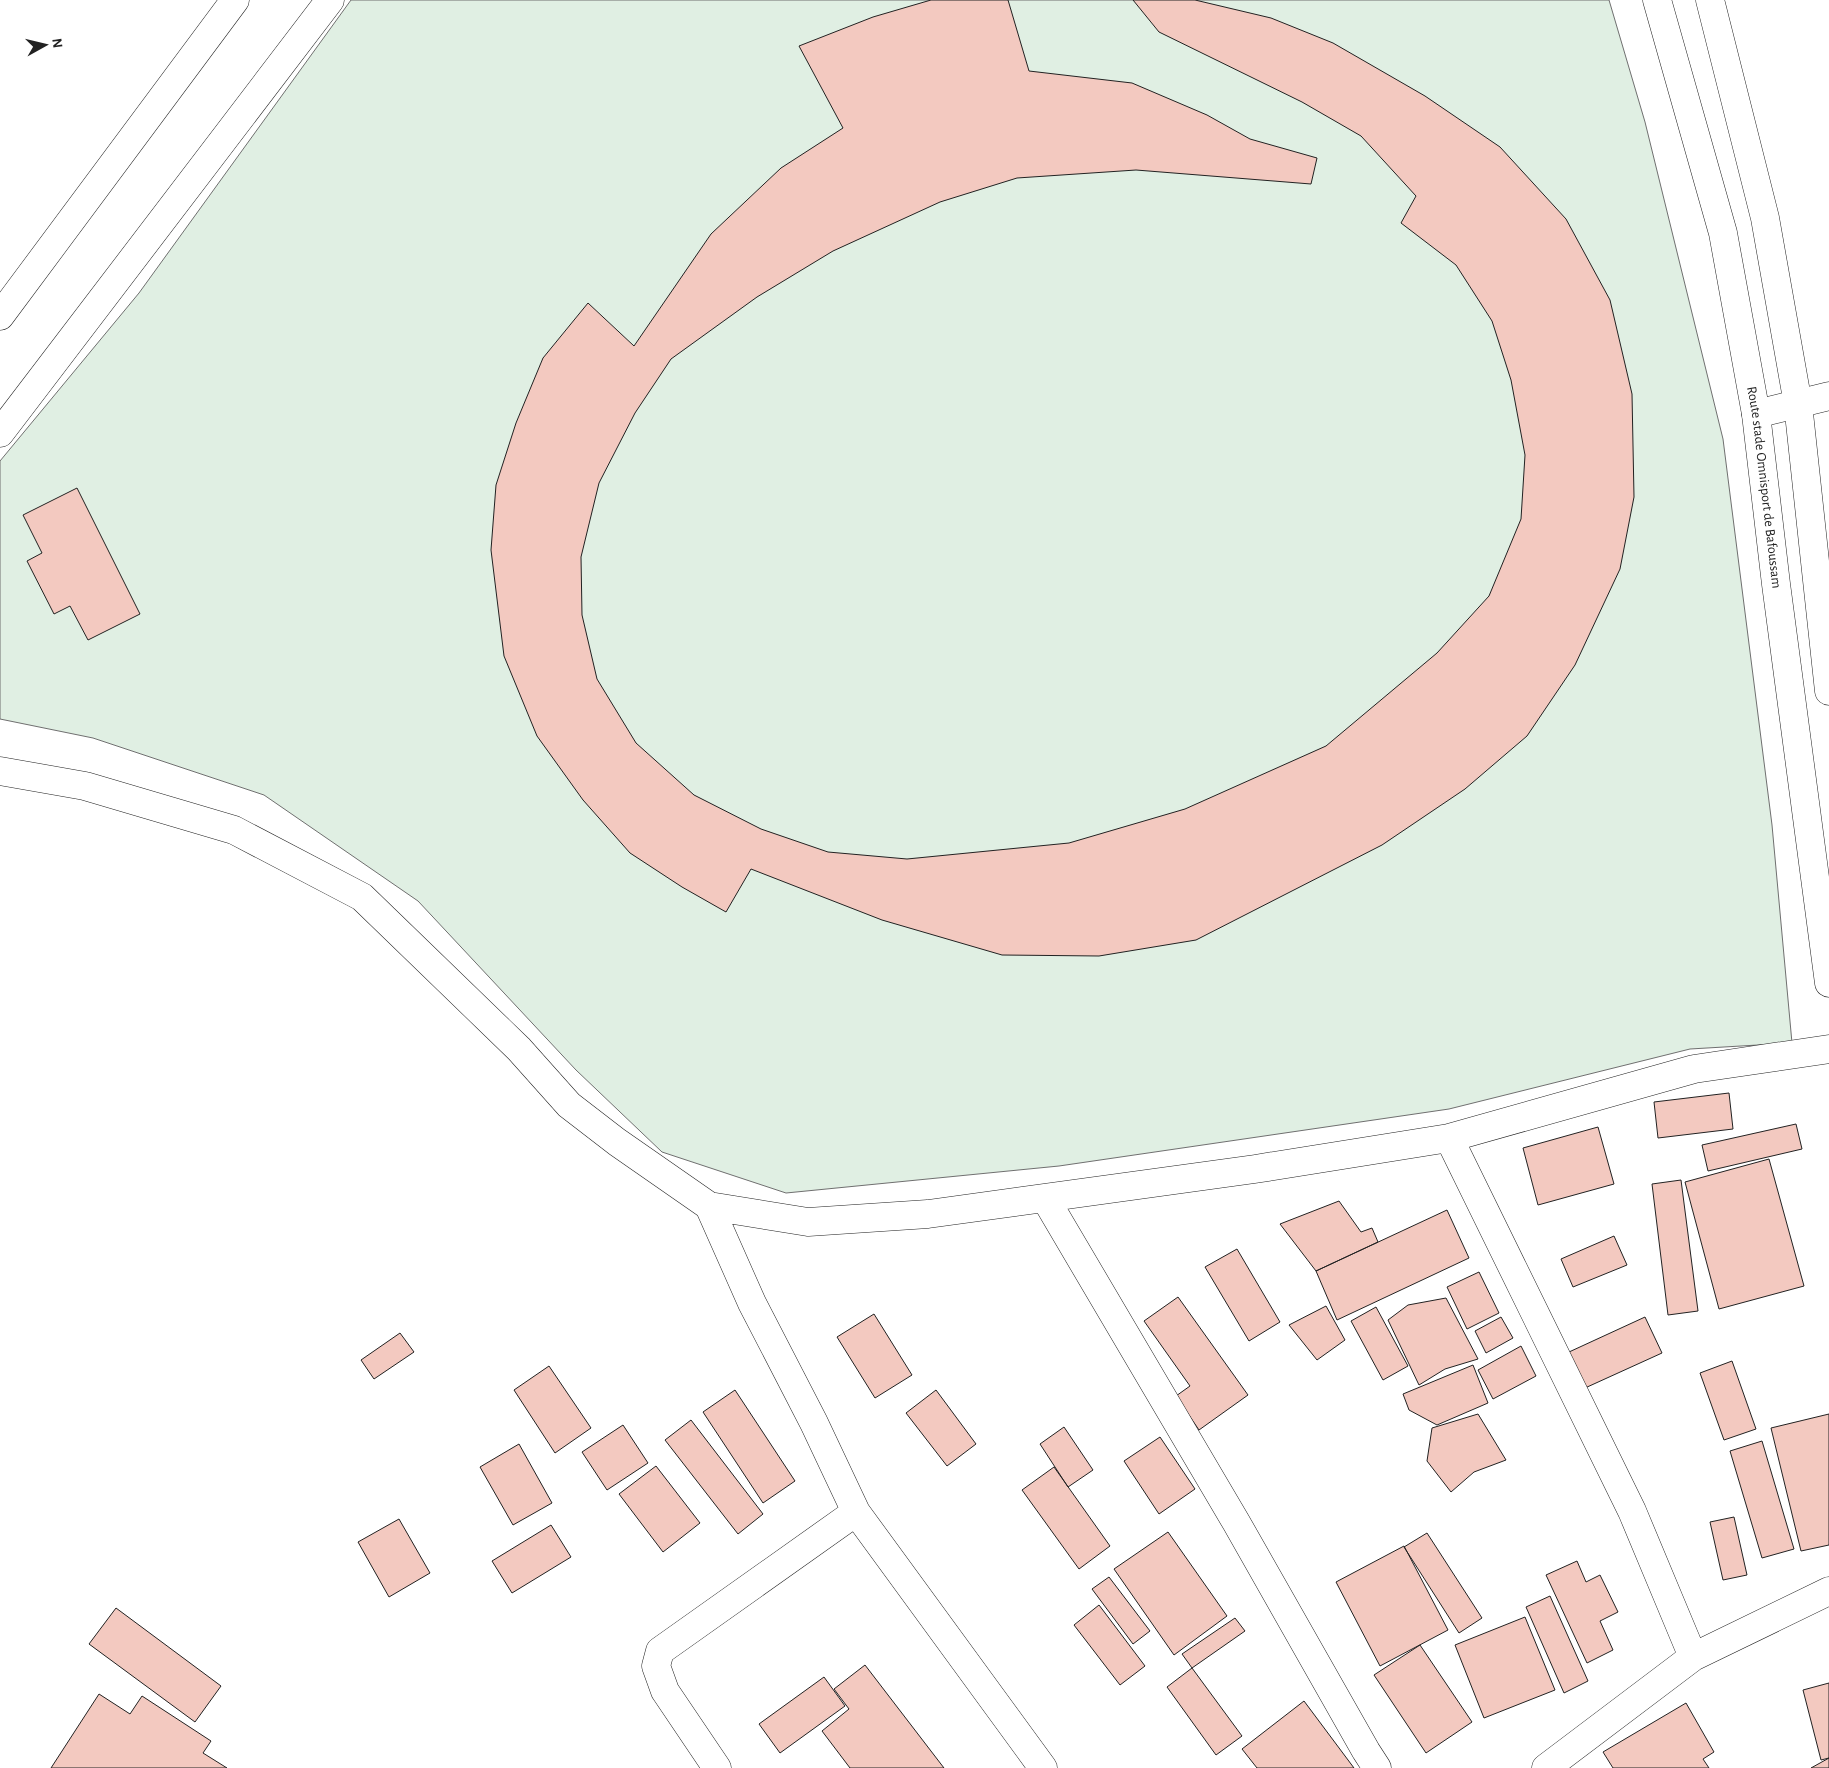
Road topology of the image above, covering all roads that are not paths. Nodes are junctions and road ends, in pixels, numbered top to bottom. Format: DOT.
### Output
graph roads {
  1 [pos="235,0"];
  2 [pos="330,0"];
  3 [pos="1657,0"];
  4 [pos="1710,0"];
  5 [pos="0,316"];
  6 [pos="1829,396"];
  7 [pos="1798,404"];
  8 [pos="1756,414"];
  9 [pos="0,433"];
  10 [pos="1829,691"];
  11 [pos="0,771"];
  12 [pos="1829,983"];
  13 [pos="1829,1049"];
  14 [pos="1448,1138"];
  15 [pos="1045,1198"];
  16 [pos="709,1206"];
  17 [pos="856,1512"];
  18 [pos="1829,1591"];
  19 [pos="1692,1657"];
  20 [pos="717,1768"];
  21 [pos="1043,1768"];
  22 [pos="1377,1768"];
  23 [pos="1546,1768"];
  1 -- 5 [label="street"];
  2 -- 9 [label="street"];
  3 -- 8 [label="street, Route stade Omnisport de Bafoussam"];
  4 -- 7 [label="street"];
  6 -- 7 [label="street"];
  7 -- 8 [label="street"];
  7 -- 10 [label="street"];
  8 -- 12 [label="street, Route stade Omnisport de Bafoussam"];
  11 -- 16 [label="street"];
  13 -- 14 [label="street"];
  14 -- 15 [label="street"];
  14 -- 19 [label="street"];
  15 -- 16 [label="street"];
  15 -- 22 [label="street"];
  16 -- 17 [label="street"];
  17 -- 20 [label="street"];
  17 -- 21 [label="street"];
  18 -- 19 [label="street"];
  19 -- 23 [label="street"];
}
